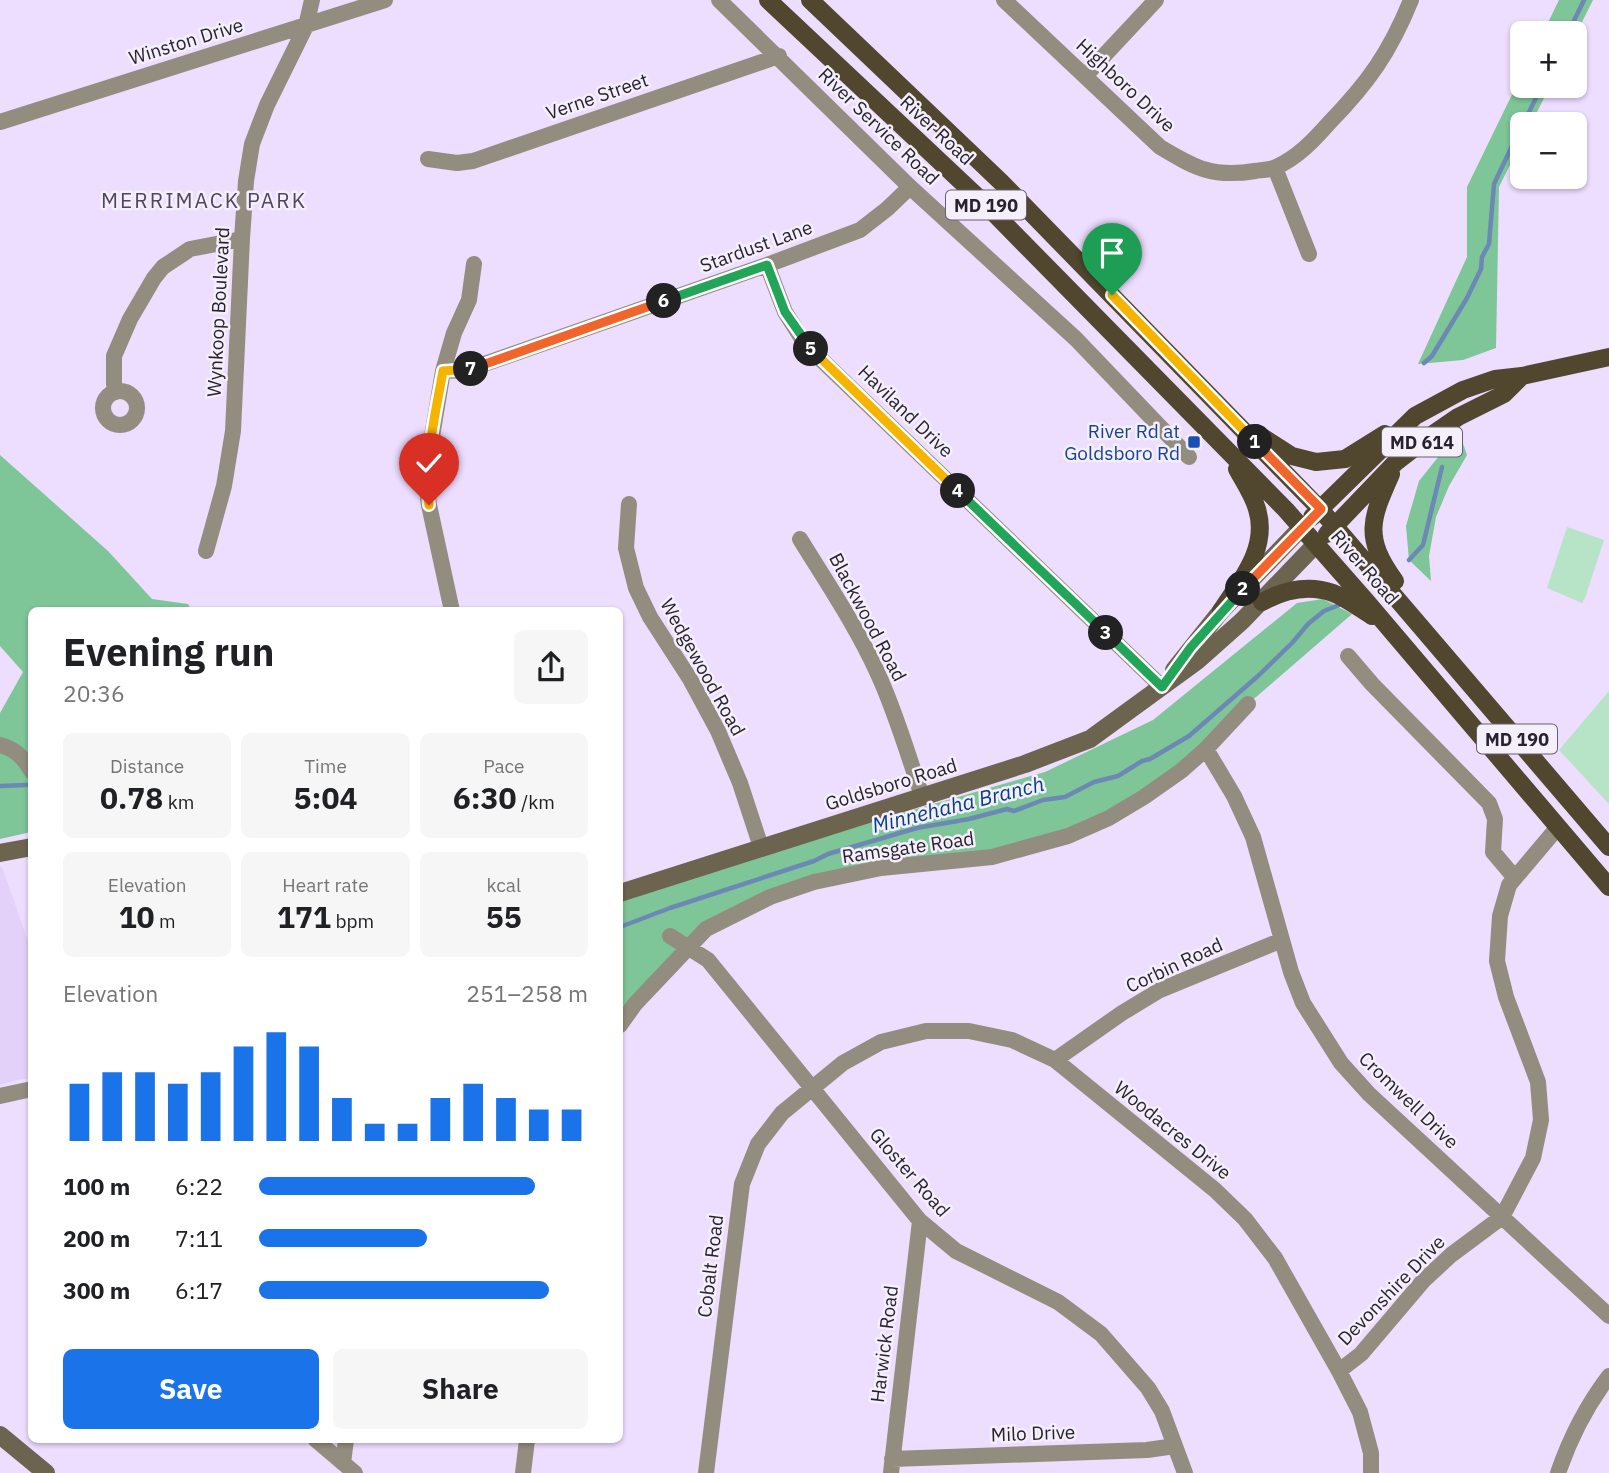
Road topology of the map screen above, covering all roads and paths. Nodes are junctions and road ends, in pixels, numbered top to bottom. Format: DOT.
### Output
graph roads {
  1 [pos="312,0"];
  2 [pos="385,0"];
  3 [pos="719,0"];
  4 [pos="768,0"];
  5 [pos="810,0"];
  6 [pos="1004,0"];
  7 [pos="1156,0"];
  8 [pos="1411,0"];
  9 [pos="306,26"];
  10 [pos="779,57"];
  11 [pos="1085,76"];
  12 [pos="0,122"];
  13 [pos="428,159"];
  14 [pos="1275,168"];
  15 [pos="910,187"];
  16 [pos="242,239"];
  17 [pos="1309,254"];
  18 [pos="474,264"];
  19 [pos="767,265"];
  20 [pos="1609,357"];
  21 [pos="443,371"];
  22 [pos="1522,376"];
  23 [pos="1203,388"];
  24 [pos="116,392"];
  25 [pos="1415,416"];
  26 [pos="1226,449"];
  27 [pos="1189,457"];
  28 [pos="1395,463"];
  29 [pos="629,504"];
  30 [pos="1321,509"];
  31 [pos="1335,526"];
  32 [pos="1302,527"];
  33 [pos="800,539"];
  34 [pos="1317,543"];
  35 [pos="206,551"];
  36 [pos="1262,601"];
  37 [pos="448,607"];
  38 [pos="1222,611"];
  39 [pos="1387,626"];
  40 [pos="1425,631"];
  41 [pos="1348,656"];
  42 [pos="1162,687"];
  43 [pos="1248,704"];
  44 [pos="0,745"];
  45 [pos="1206,749"];
  46 [pos="28,765"];
  47 [pos="922,796"];
  48 [pos="1558,827"];
  49 [pos="761,847"];
  50 [pos="1609,847"];
  51 [pos="28,848"];
  52 [pos="0,853"];
  53 [pos="1515,878"];
  54 [pos="1609,887"];
  55 [pos="623,892"];
  56 [pos="670,936"];
  57 [pos="1282,940"];
  58 [pos="689,948"];
  59 [pos="623,1021"];
  60 [pos="1055,1060"];
  61 [pos="811,1087"];
  62 [pos="28,1089"];
  63 [pos="0,1096"];
  64 [pos="1502,1217"];
  65 [pos="920,1221"];
  66 [pos="1609,1316"];
  67 [pos="1339,1371"];
  68 [pos="1609,1376"];
  69 [pos="0,1435"];
  70 [pos="320,1443"];
  71 [pos="346,1443"];
  72 [pos="527,1443"];
  73 [pos="1175,1446"];
  74 [pos="891,1466"];
  75 [pos="349,1468"];
  76 [pos="46,1473"];
  77 [pos="523,1473"];
  78 [pos="706,1473"];
  79 [pos="1185,1473"];
  80 [pos="1371,1473"];
  81 [pos="1558,1473"];
  1 -- 9 [label="street, Wynkoop Boulevard"];
  2 -- 9 [label="street, Winston Drive"];
  3 -- 10 [label="street, River Service Road"];
  4 -- 26 [label="main road, River Road / MD 190"];
  5 -- 23 [label="main road, River Road / MD 190"];
  6 -- 11 [label="street, Highboro Drive"];
  7 -- 11 [label="street"];
  8 -- 14 [label="street"];
  9 -- 12 [label="street, Winston Drive"];
  9 -- 16 [label="street, Wynkoop Boulevard"];
  10 -- 13 [label="street, Verne Street"];
  10 -- 15 [label="street, River Service Road"];
  11 -- 14 [label="street, Highboro Drive"];
  14 -- 17 [label="street"];
  15 -- 19 [label="street, Stardust Lane"];
  15 -- 27 [label="street, River Service Road"];
  16 -- 24 [label="street"];
  16 -- 35 [label="street, Wynkoop Boulevard"];
  18 -- 21 [label="street"];
  19 -- 21 [label="street, Stardust Lane"];
  19 -- 42 [label="street, Haviland Drive"];
  20 -- 22 [label="main road, Goldsboro Road / MD 614"];
  21 -- 37 [label="street"];
  22 -- 25 [label="main road, Goldsboro Road / MD 614"];
  22 -- 28 [label="main road, Goldsboro Road / MD 614"];
  23 -- 25 [label="main road"];
  23 -- 30 [label="main road, River Road / MD 190"];
  25 -- 30 [label="main road, Goldsboro Road / MD 614"];
  26 -- 32 [label="main road, River Road / MD 190"];
  26 -- 38 [label="main road"];
  28 -- 31 [label="main road, Goldsboro Road / MD 614"];
  28 -- 40 [label="main road"];
  29 -- 49 [label="street, Wedgewood Road"];
  30 -- 31 [label="main road, River Road / MD 190"];
  30 -- 32 [label="main road, Goldsboro Road / MD 614"];
  31 -- 34 [label="main road, Goldsboro Road / MD 614"];
  31 -- 40 [label="main road, River Road / MD 190"];
  32 -- 34 [label="main road, River Road / MD 190"];
  32 -- 38 [label="main road, Goldsboro Road / MD 614"];
  33 -- 47 [label="street, Blackwood Road"];
  34 -- 36 [label="main road, Goldsboro Road / MD 614"];
  34 -- 39 [label="main road, River Road / MD 190"];
  36 -- 39 [label="main road"];
  36 -- 42 [label="main road, Goldsboro Road / MD 614"];
  38 -- 42 [label="main road, Goldsboro Road / MD 614"];
  39 -- 48 [label="main road, River Road / MD 190"];
  40 -- 50 [label="main road, River Road / MD 190"];
  41 -- 53 [label="street"];
  42 -- 47 [label="main road, Goldsboro Road / MD 614"];
  43 -- 45 [label="street, Ramsgate Road"];
  44 -- 46 [label="street"];
  45 -- 57 [label="street, Cromwell Drive"];
  45 -- 58 [label="street, Ramsgate Road"];
  47 -- 49 [label="main road, Goldsboro Road / MD 614"];
  48 -- 53 [label="street, Devonshire Drive"];
  48 -- 54 [label="main road, River Road / MD 190"];
  49 -- 55 [label="main road, Goldsboro Road / MD 614"];
  51 -- 52 [label="main road"];
  53 -- 64 [label="street, Devonshire Drive"];
  56 -- 58 [label="street, Gloster Road"];
  57 -- 60 [label="street, Corbin Road"];
  57 -- 64 [label="street, Cromwell Drive"];
  58 -- 59 [label="street, Ramsgate Road"];
  58 -- 61 [label="street, Gloster Road"];
  60 -- 61 [label="street, Woodacres Drive"];
  60 -- 67 [label="street, Woodacres Drive"];
  61 -- 65 [label="street, Gloster Road"];
  61 -- 78 [label="street, Cobalt Road"];
  62 -- 63 [label="street"];
  64 -- 66 [label="street, Cromwell Drive"];
  64 -- 67 [label="street, Devonshire Drive"];
  65 -- 73 [label="street, Gloster Road"];
  65 -- 74 [label="street, Harwick Road"];
  67 -- 80 [label="street, Woodacres Drive"];
  68 -- 81 [label="street"];
  69 -- 76 [label="main road"];
  70 -- 75 [label="street"];
  71 -- 75 [label="street"];
  72 -- 77 [label="street"];
  73 -- 74 [label="street, Milo Drive"];
  73 -- 79 [label="street, Gloster Road"];
}
